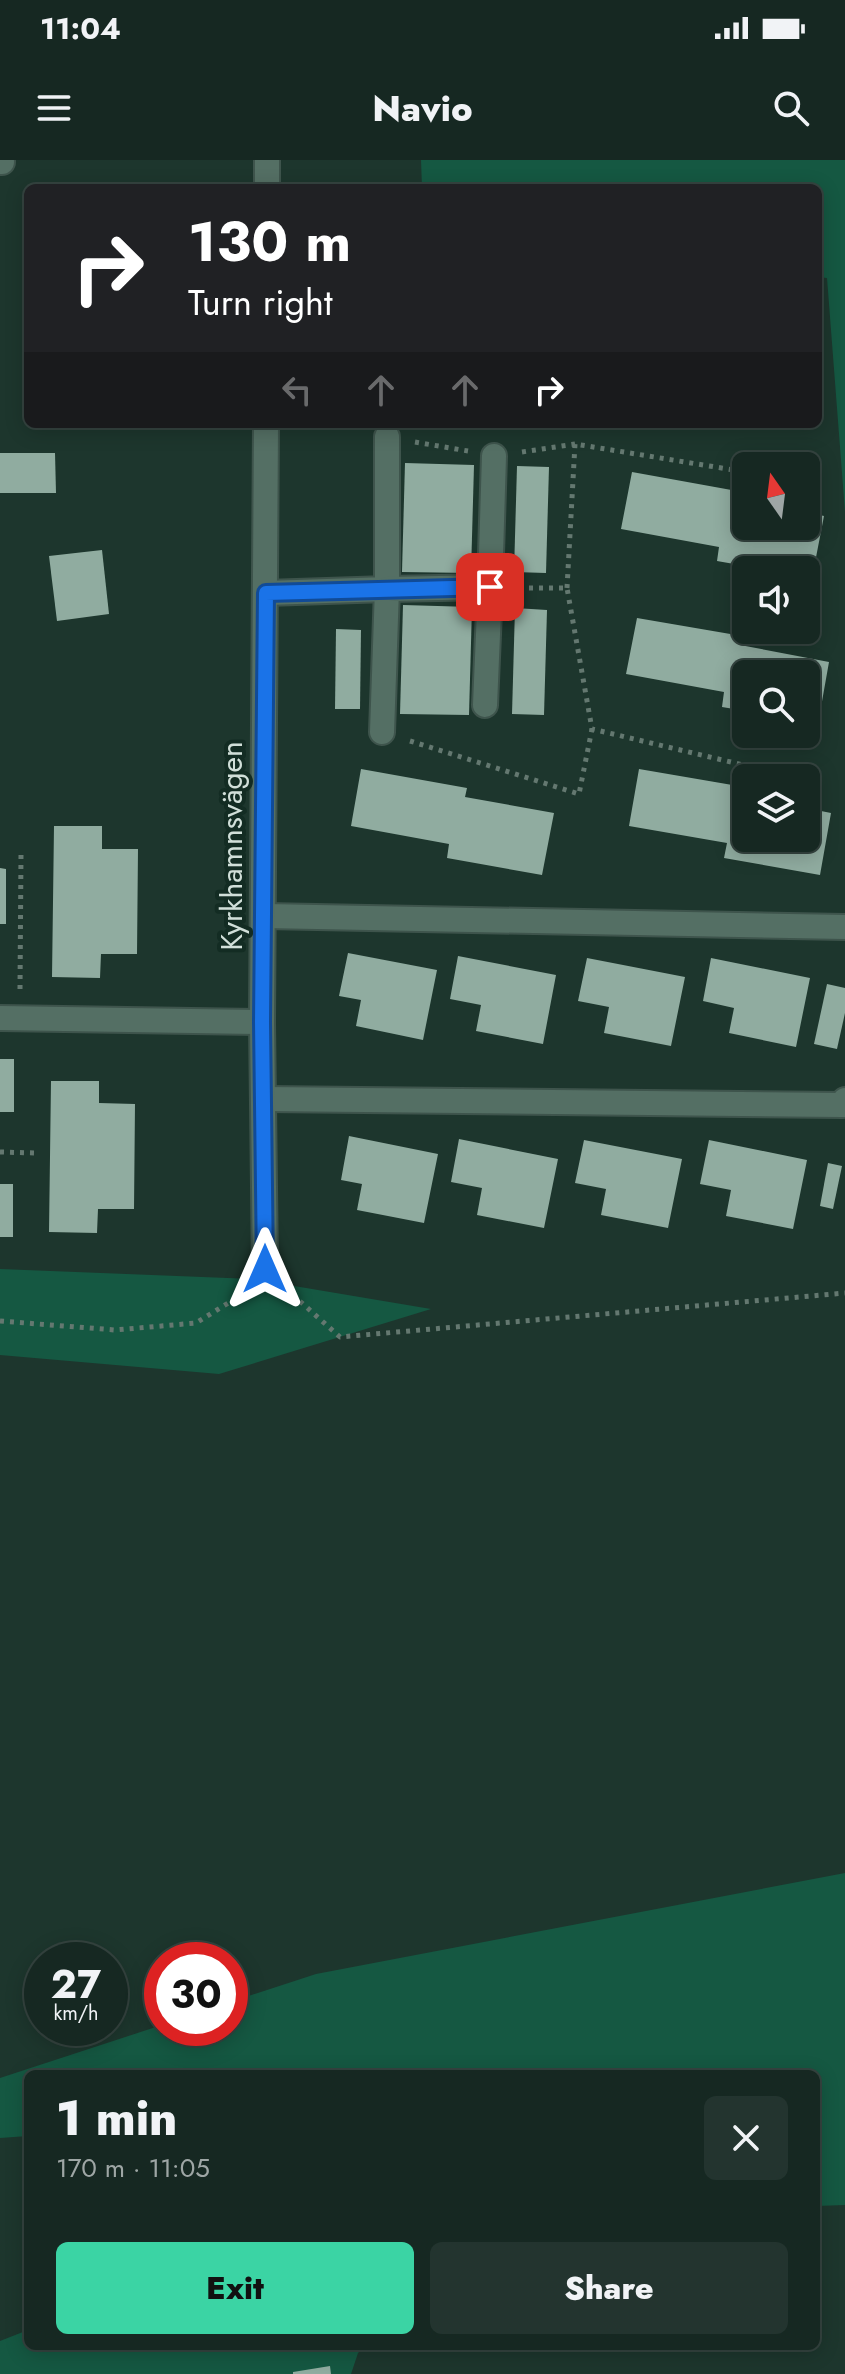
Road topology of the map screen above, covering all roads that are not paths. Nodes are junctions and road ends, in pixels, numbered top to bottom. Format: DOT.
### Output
graph roads {
  1 [pos="267,160"];
  2 [pos="267,184"];
  3 [pos="266,428"];
  4 [pos="387,437"];
  5 [pos="494,456"];
  6 [pos="490,587"];
  7 [pos="387,589"];
  8 [pos="266,593"];
  9 [pos="485,705"];
  10 [pos="382,732"];
  11 [pos="265,916"];
  12 [pos="845,927"];
  13 [pos="10,1018"];
  14 [pos="262,1022"];
  15 [pos="265,1099"];
  16 [pos="845,1100"];
  17 [pos="265,1269"];
  1 -- 2 [label="street"];
  3 -- 8 [label="street, Kyrkhamnsvägen"];
  4 -- 7 [label="street"];
  5 -- 6 [label="street"];
  6 -- 7 [label="street"];
  6 -- 9 [label="street"];
  7 -- 8 [label="street"];
  7 -- 10 [label="street"];
  8 -- 11 [label="street, Kyrkhamnsvägen"];
  11 -- 12 [label="street"];
  11 -- 14 [label="street, Kyrkhamnsvägen"];
  13 -- 14 [label="street"];
  14 -- 15 [label="street, Kyrkhamnsvägen"];
  15 -- 16 [label="street"];
  15 -- 17 [label="street, Kyrkhamnsvägen"];
}
